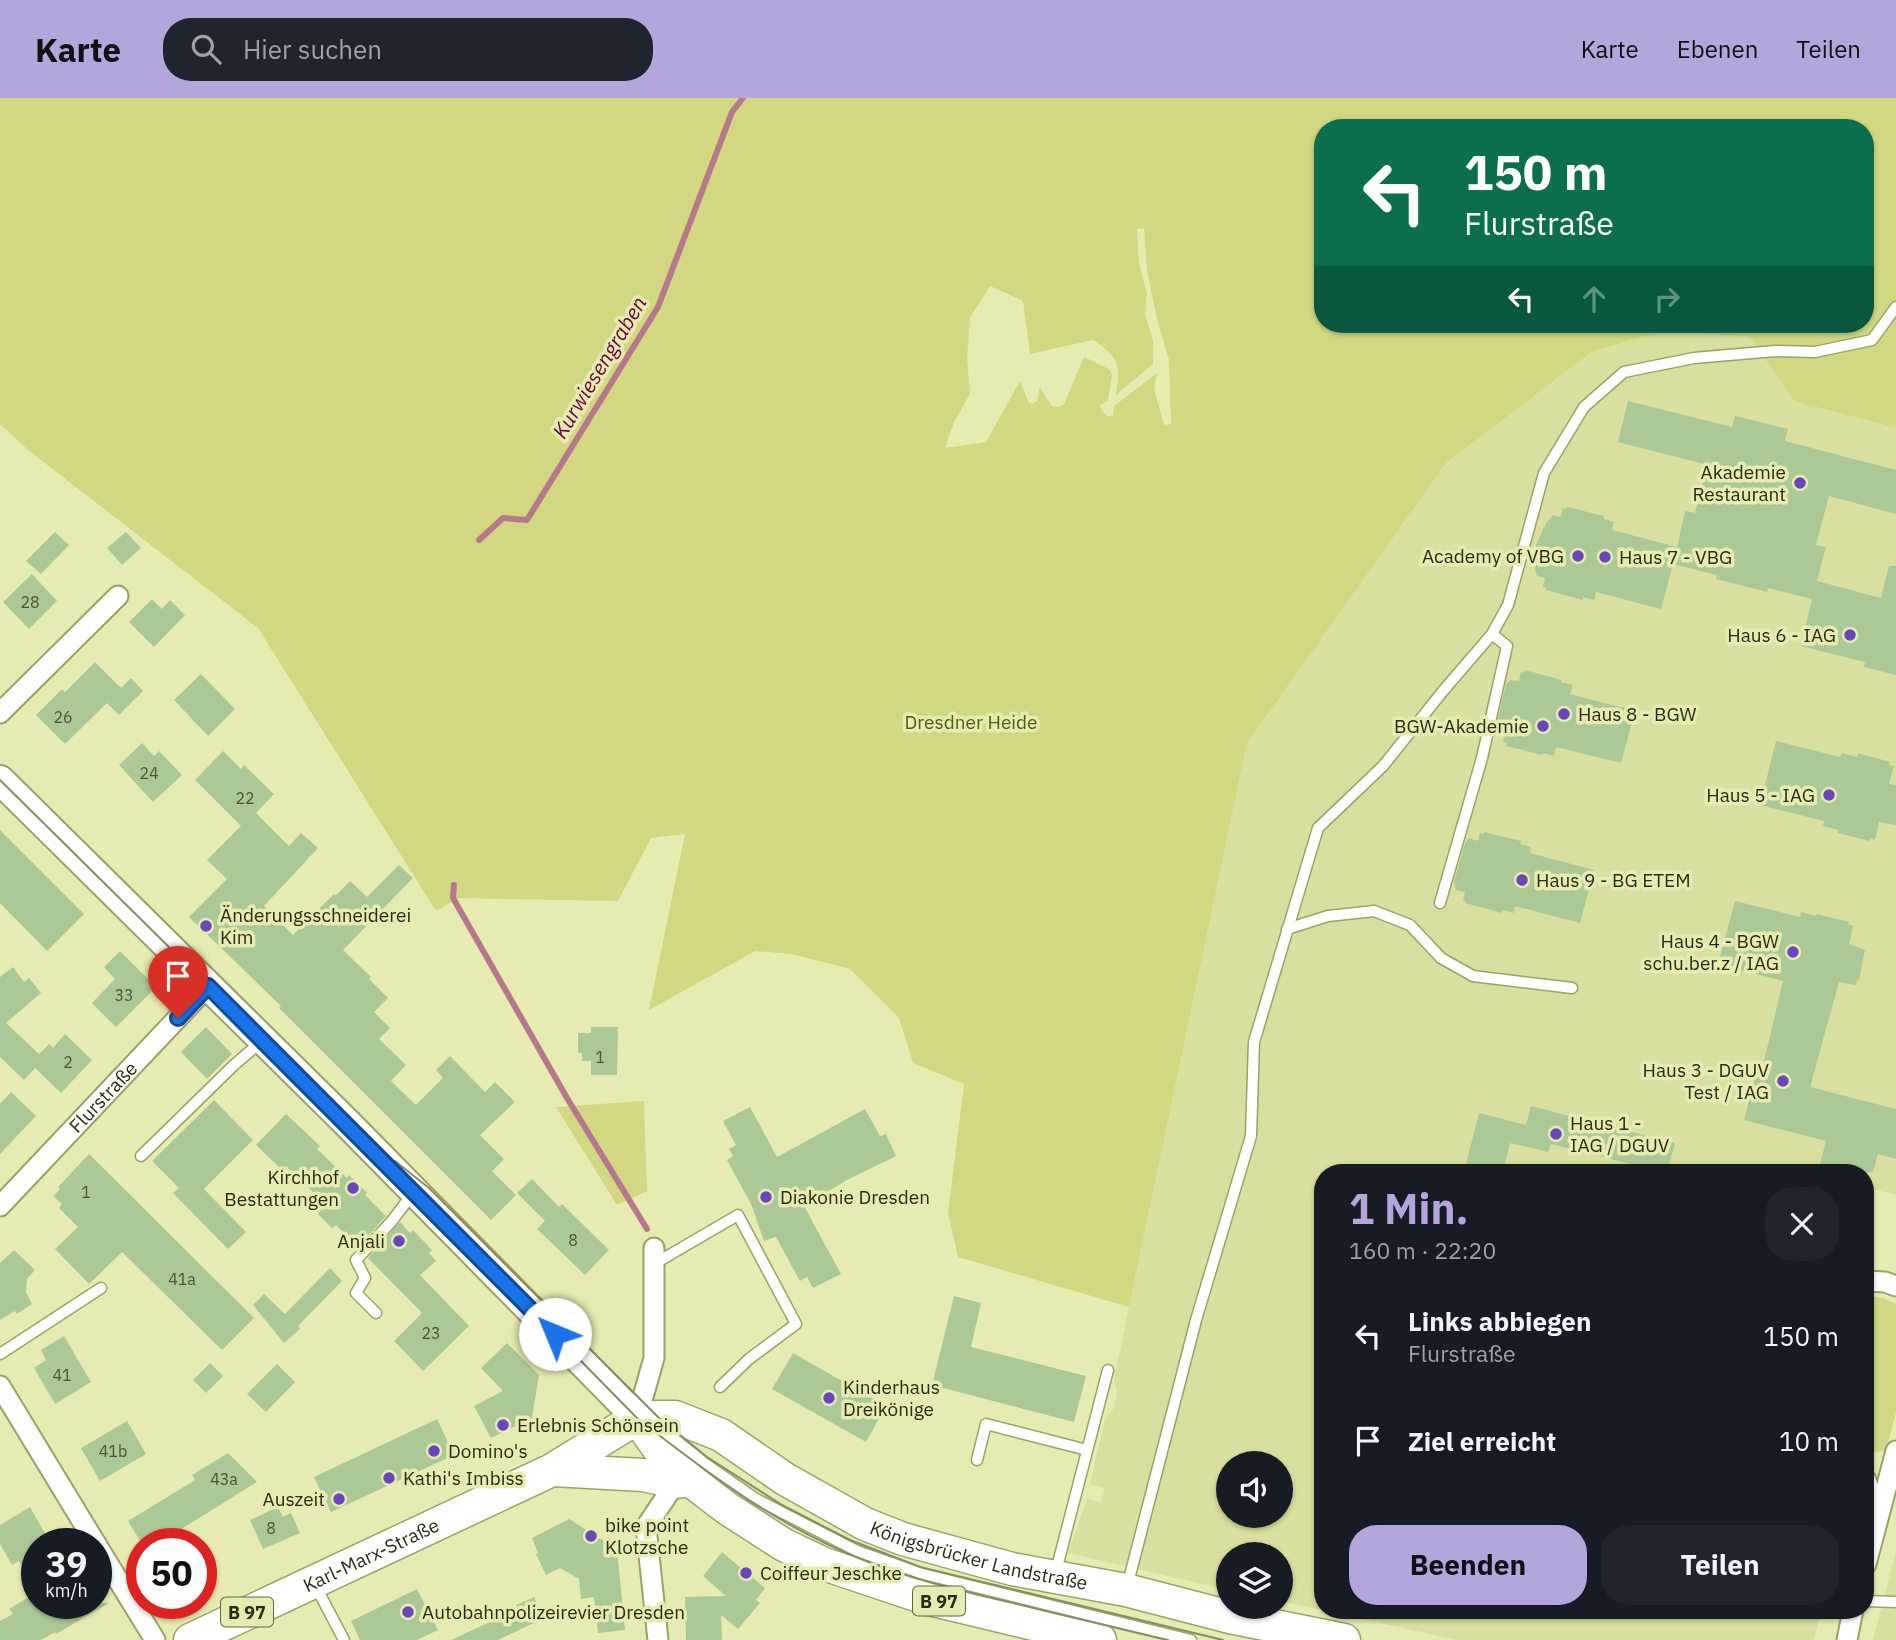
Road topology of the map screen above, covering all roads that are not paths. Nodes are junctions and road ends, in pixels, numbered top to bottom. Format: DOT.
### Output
graph roads {
  1 [pos="1896,307"];
  2 [pos="117,596"];
  3 [pos="1492,634"];
  4 [pos="0,713"];
  5 [pos="0,780"];
  6 [pos="1440,903"];
  7 [pos="1287,929"];
  8 [pos="208,986"];
  9 [pos="1572,988"];
  10 [pos="263,1041"];
  11 [pos="141,1156"];
  12 [pos="414,1192"];
  13 [pos="0,1206"];
  14 [pos="654,1256"];
  15 [pos="1874,1281"];
  16 [pos="1896,1286"];
  17 [pos="101,1288"];
  18 [pos="376,1313"];
  19 [pos="0,1354"];
  20 [pos="1108,1370"];
  21 [pos="0,1386"];
  22 [pos="720,1387"];
  23 [pos="638,1418"];
  24 [pos="1087,1451"];
  25 [pos="1896,1451"];
  26 [pos="977,1460"];
  27 [pos="552,1470"];
  28 [pos="694,1483"];
  29 [pos="727,1491"];
  30 [pos="756,1499"];
  31 [pos="1874,1505"];
  32 [pos="1878,1517"];
  33 [pos="86,1528"];
  34 [pos="1874,1533"];
  35 [pos="112,1570"];
  36 [pos="1054,1579"];
  37 [pos="314,1581"];
  38 [pos="1126,1590"];
  39 [pos="1874,1601"];
  40 [pos="1896,1602"];
  41 [pos="1851,1619"];
  42 [pos="155,1640"];
  43 [pos="191,1640"];
  44 [pos="344,1640"];
  45 [pos="658,1640"];
  46 [pos="1100,1640"];
  47 [pos="1191,1640"];
  48 [pos="1344,1640"];
  49 [pos="1847,1640"];
  1 -- 3 [label="lane"];
  2 -- 4 [label="street"];
  3 -- 6 [label="lane"];
  3 -- 7 [label="lane"];
  5 -- 8 [label="main road"];
  7 -- 9 [label="lane"];
  7 -- 38 [label="lane"];
  8 -- 10 [label="main road"];
  8 -- 13 [label="street, Flurstraße"];
  10 -- 11 [label="lane"];
  10 -- 12 [label="main road"];
  12 -- 18 [label="lane"];
  12 -- 23 [label="main road"];
  14 -- 22 [label="lane"];
  14 -- 23 [label="street"];
  15 -- 16 [label="street"];
  17 -- 19 [label="lane"];
  20 -- 24 [label="lane"];
  21 -- 33 [label="street"];
  23 -- 27 [label="main road, Karl-Marx-Straße / B 97"];
  23 -- 28 [label="main road, B 97"];
  23 -- 30 [label="lane"];
  23 -- 36 [label="main road, Königsbrücker Landstraße / B 97"];
  24 -- 26 [label="lane"];
  24 -- 36 [label="lane"];
  25 -- 32 [label="street"];
  27 -- 28 [label="main road, Karl-Marx-Straße"];
  27 -- 37 [label="main road, Karl-Marx-Straße / B 97"];
  28 -- 45 [label="street"];
  28 -- 46 [label="main road, B 97"];
  29 -- 30 [label="lane"];
  30 -- 47 [label="lane"];
  31 -- 32 [label="street"];
  32 -- 34 [label="street"];
  35 -- 42 [label="street"];
  36 -- 38 [label="main road, Königsbrücker Landstraße / B 97"];
  37 -- 43 [label="main road, Karl-Marx-Straße / B 97"];
  37 -- 44 [label="lane"];
  38 -- 48 [label="main road, Königsbrücker Landstraße / B 97"];
  39 -- 40 [label="lane"];
  41 -- 49 [label="street"];
}
